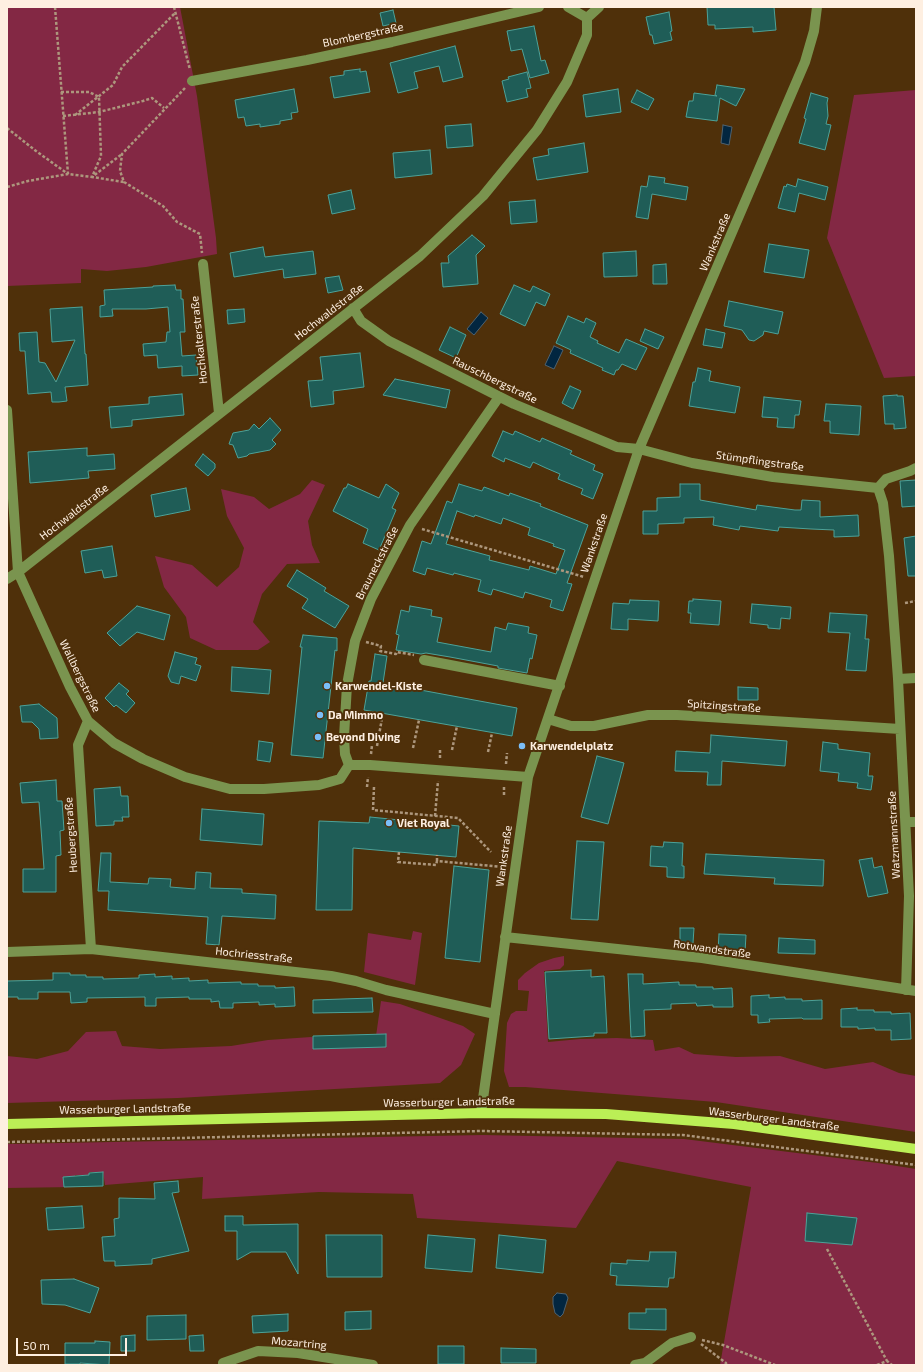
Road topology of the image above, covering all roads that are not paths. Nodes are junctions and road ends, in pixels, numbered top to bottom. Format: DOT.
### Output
graph roads {
  1 [pos="539,7"];
  2 [pos="568,7"];
  3 [pos="599,7"];
  4 [pos="817,7"];
  5 [pos="587,18"];
  6 [pos="192,81"];
  7 [pos="203,264"];
  8 [pos="353,308"];
  9 [pos="499,397"];
  10 [pos="7,410"];
  11 [pos="219,413"];
  12 [pos="640,449"];
  13 [pos="916,468"];
  14 [pos="878,488"];
  15 [pos="18,572"];
  16 [pos="7,579"];
  17 [pos="424,660"];
  18 [pos="916,678"];
  19 [pos="898,679"];
  20 [pos="560,686"];
  21 [pos="548,719"];
  22 [pos="88,721"];
  23 [pos="900,729"];
  24 [pos="349,765"];
  25 [pos="528,777"];
  26 [pos="911,822"];
  27 [pos="505,938"];
  28 [pos="92,949"];
  29 [pos="7,952"];
  30 [pos="911,991"];
  31 [pos="495,1014"];
  32 [pos="481,1113"];
  33 [pos="7,1124"];
  34 [pos="916,1149"];
  35 [pos="691,1338"];
  36 [pos="221,1364"];
  37 [pos="374,1365"];
  38 [pos="635,1365"];
  1 -- 6 [label="street, Blombergstraße"];
  2 -- 5 [label="street"];
  3 -- 5 [label="street"];
  4 -- 12 [label="street, Wankstraße"];
  5 -- 8 [label="street, Hochwaldstraße"];
  7 -- 11 [label="street, Hochkalterstraße"];
  8 -- 9 [label="street, Rauschbergstraße"];
  8 -- 11 [label="street, Hochwaldstraße"];
  9 -- 12 [label="street, Rauschbergstraße"];
  9 -- 24 [label="street, Brauneckstraße"];
  10 -- 15 [label="street, Wallbergstraße"];
  11 -- 15 [label="street, Hochwaldstraße"];
  12 -- 14 [label="street, Stümpflingstraße"];
  12 -- 20 [label="street, Wankstraße"];
  13 -- 14 [label="street"];
  14 -- 19 [label="street, Watzmannstraße"];
  15 -- 16 [label="street, Hochwaldstraße"];
  15 -- 22 [label="street, Wallbergstraße"];
  17 -- 20 [label="street"];
  18 -- 19 [label="street"];
  19 -- 23 [label="street, Watzmannstraße"];
  20 -- 21 [label="street, Wankstraße"];
  21 -- 23 [label="street, Spitzingstraße"];
  21 -- 25 [label="street, Wankstraße"];
  22 -- 24 [label="street, Wallbergstraße"];
  22 -- 28 [label="street, Heubergstraße"];
  23 -- 26 [label="street, Watzmannstraße"];
  24 -- 25 [label="street"];
  25 -- 27 [label="street, Wankstraße"];
  26 -- 30 [label="street, Watzmannstraße"];
  27 -- 30 [label="street, Rotwandstraße"];
  27 -- 31 [label="street, Wankstraße"];
  28 -- 29 [label="street, Hochriesstraße"];
  28 -- 31 [label="street, Hochriesstraße"];
  31 -- 32 [label="street, Wankstraße"];
  32 -- 33 [label="main road, Wasserburger Landstraße"];
  32 -- 34 [label="main road, Wasserburger Landstraße"];
  35 -- 38 [label="street"];
  36 -- 37 [label="street, Mozartring"];
}
